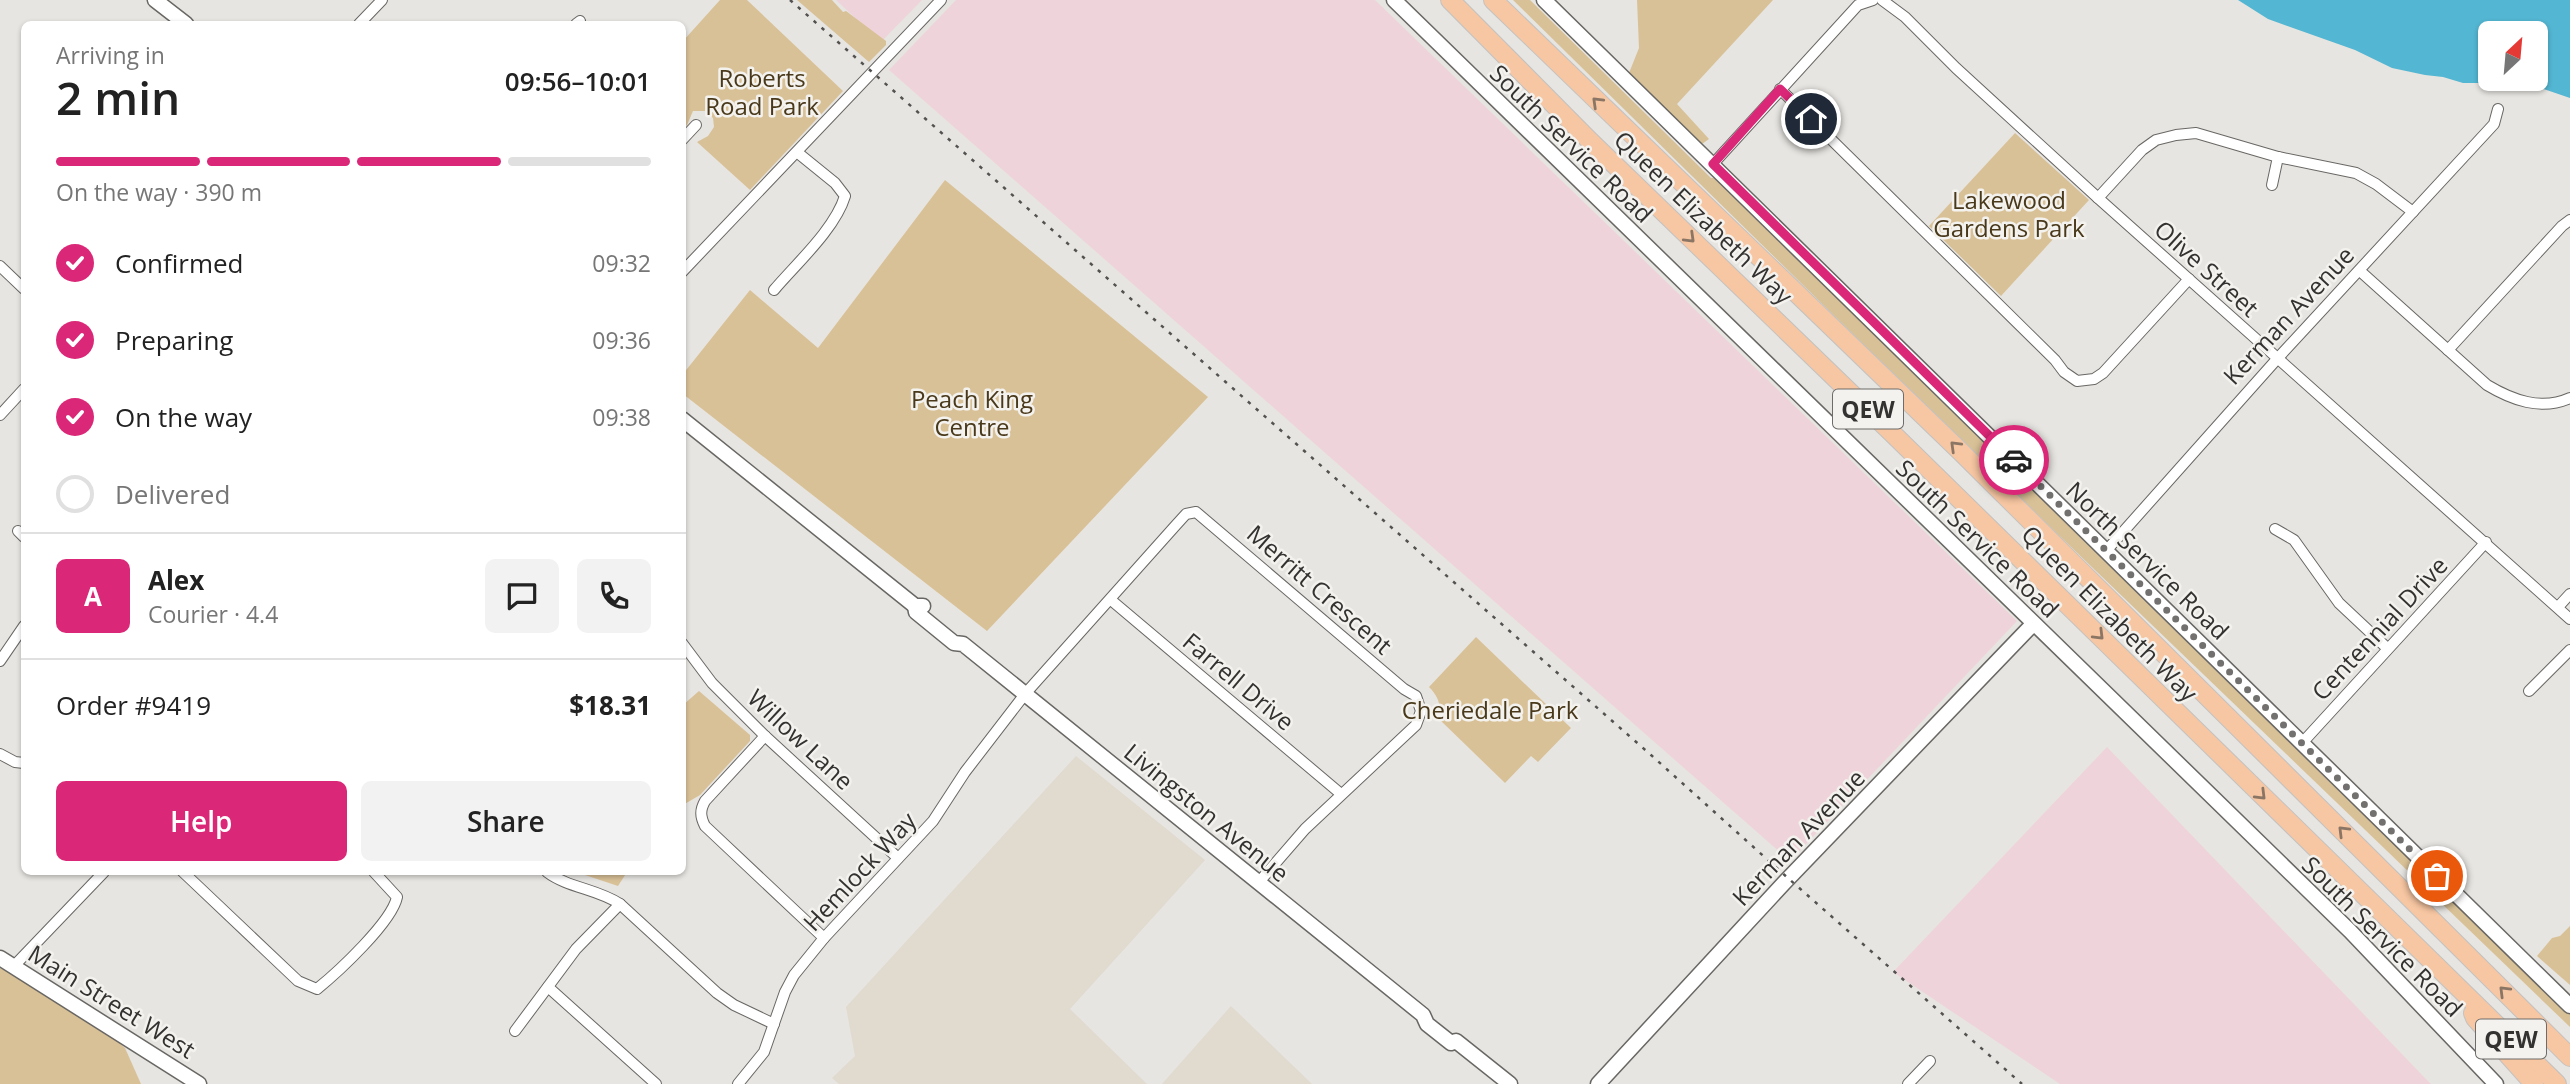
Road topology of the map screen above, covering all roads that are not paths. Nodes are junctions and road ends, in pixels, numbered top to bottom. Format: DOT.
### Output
graph roads {
  1 [pos="155,0"];
  2 [pos="168,0"];
  3 [pos="382,0"];
  4 [pos="941,0"];
  5 [pos="1394,0"];
  6 [pos="1450,0"];
  7 [pos="1493,0"];
  8 [pos="1544,0"];
  9 [pos="1873,0"];
  10 [pos="1882,0"];
  11 [pos="182,21"];
  12 [pos="194,21"];
  13 [pos="362,21"];
  14 [pos="1780,89"];
  15 [pos="2498,109"];
  16 [pos="696,125"];
  17 [pos="686,136"];
  18 [pos="798,153"];
  19 [pos="2278,157"];
  20 [pos="1713,164"];
  21 [pos="2272,185"];
  22 [pos="2098,198"];
  23 [pos="2413,212"];
  24 [pos="2570,220"];
  25 [pos="0,266"];
  26 [pos="686,268"];
  27 [pos="2360,271"];
  28 [pos="2189,279"];
  29 [pos="21,286"];
  30 [pos="774,290"];
  31 [pos="2448,350"];
  32 [pos="2277,359"];
  33 [pos="21,392"];
  34 [pos="2570,398"];
  35 [pos="0,415"];
  36 [pos="686,422"];
  37 [pos="2275,528"];
  38 [pos="2486,542"];
  39 [pos="2106,551"];
  40 [pos="2570,594"];
  41 [pos="1111,600"];
  42 [pos="2558,607"];
  43 [pos="2570,619"];
  44 [pos="2033,624"];
  45 [pos="21,630"];
  46 [pos="686,648"];
  47 [pos="2387,648"];
  48 [pos="2570,650"];
  49 [pos="0,661"];
  50 [pos="2529,691"];
  51 [pos="1025,694"];
  52 [pos="765,736"];
  53 [pos="2302,742"];
  54 [pos="0,754"];
  55 [pos="21,763"];
  56 [pos="1341,794"];
  57 [pos="898,858"];
  58 [pos="101,875"];
  59 [pos="186,875"];
  60 [pos="377,875"];
  61 [pos="554,875"];
  62 [pos="1259,882"];
  63 [pos="620,904"];
  64 [pos="824,938"];
  65 [pos="0,958"];
  66 [pos="14,966"];
  67 [pos="548,987"];
  68 [pos="2466,993"];
  69 [pos="2570,1006"];
  70 [pos="774,1024"];
  71 [pos="515,1031"];
  72 [pos="2566,1051"];
  73 [pos="1930,1061"];
  74 [pos="199,1084"];
  75 [pos="656,1084"];
  76 [pos="738,1084"];
  77 [pos="1510,1084"];
  78 [pos="1598,1084"];
  79 [pos="1909,1084"];
  80 [pos="2496,1084"];
  81 [pos="2534,1084"];
  82 [pos="2557,1084"];
  1 -- 11 [label="street"];
  2 -- 12 [label="street"];
  3 -- 13 [label="street"];
  4 -- 18 [label="street"];
  5 -- 44 [label="street, South Service Road"];
  6 -- 68 [label="highway, Queen Elizabeth Way / QEW, one-way"];
  72 -- 7 [label="highway, Queen Elizabeth Way / QEW, one-way"];
  8 -- 20 [label="street, North Service Road"];
  9 -- 14 [label="street"];
  10 -- 22 [label="street, Olive Street"];
  14 -- 20 [label="street"];
  14 -- 28 [label="street"];
  15 -- 23 [label="street, Kerman Avenue"];
  16 -- 17 [label="street"];
  18 -- 26 [label="street"];
  18 -- 30 [label="street"];
  19 -- 21 [label="street"];
  19 -- 22 [label="street"];
  19 -- 23 [label="street"];
  20 -- 39 [label="street, North Service Road"];
  22 -- 28 [label="street, Olive Street"];
  23 -- 27 [label="street, Kerman Avenue"];
  24 -- 31 [label="street"];
  25 -- 29 [label="street"];
  27 -- 31 [label="street"];
  27 -- 32 [label="street, Kerman Avenue"];
  28 -- 32 [label="street, Olive Street"];
  31 -- 34 [label="street"];
  32 -- 38 [label="street, Olive Street"];
  32 -- 39 [label="street, Kerman Avenue"];
  33 -- 35 [label="street"];
  36 -- 51 [label="street, Livingston Avenue"];
  37 -- 47 [label="street"];
  38 -- 42 [label="street, Olive Street"];
  38 -- 47 [label="street, Centennial Drive"];
  39 -- 53 [label="street, North Service Road"];
  40 -- 42 [label="street"];
  41 -- 51 [label="street, Merritt Crescent"];
  41 -- 56 [label="street, Farrell Drive"];
  41 -- 56 [label="street, Merritt Crescent"];
  42 -- 43 [label="street, Olive Street"];
  44 -- 78 [label="street, Kerman Avenue"];
  44 -- 80 [label="street, South Service Road"];
  45 -- 49 [label="street"];
  46 -- 52 [label="street, Willow Lane"];
  47 -- 53 [label="street, Centennial Drive"];
  48 -- 50 [label="street"];
  51 -- 57 [label="street, Hemlock Way"];
  51 -- 62 [label="street, Livingston Avenue"];
  52 -- 57 [label="street, Willow Lane"];
  52 -- 64 [label="street"];
  53 -- 69 [label="street, North Service Road"];
  54 -- 55 [label="street"];
  56 -- 62 [label="street, Merritt Crescent"];
  57 -- 64 [label="street, Hemlock Way"];
  58 -- 66 [label="street"];
  59 -- 60 [label="street"];
  61 -- 63 [label="street"];
  62 -- 77 [label="street, Livingston Avenue"];
  63 -- 67 [label="street"];
  63 -- 70 [label="street"];
  64 -- 70 [label="street, Hemlock Way"];
  65 -- 66 [label="street, Main Street West"];
  66 -- 74 [label="street, Main Street West"];
  67 -- 71 [label="street"];
  67 -- 75 [label="street"];
  68 -- 81 [label="highway"];
  68 -- 82 [label="highway, Queen Elizabeth Way / QEW"];
  70 -- 76 [label="street, Hemlock Way"];
  73 -- 79 [label="street"];
}
